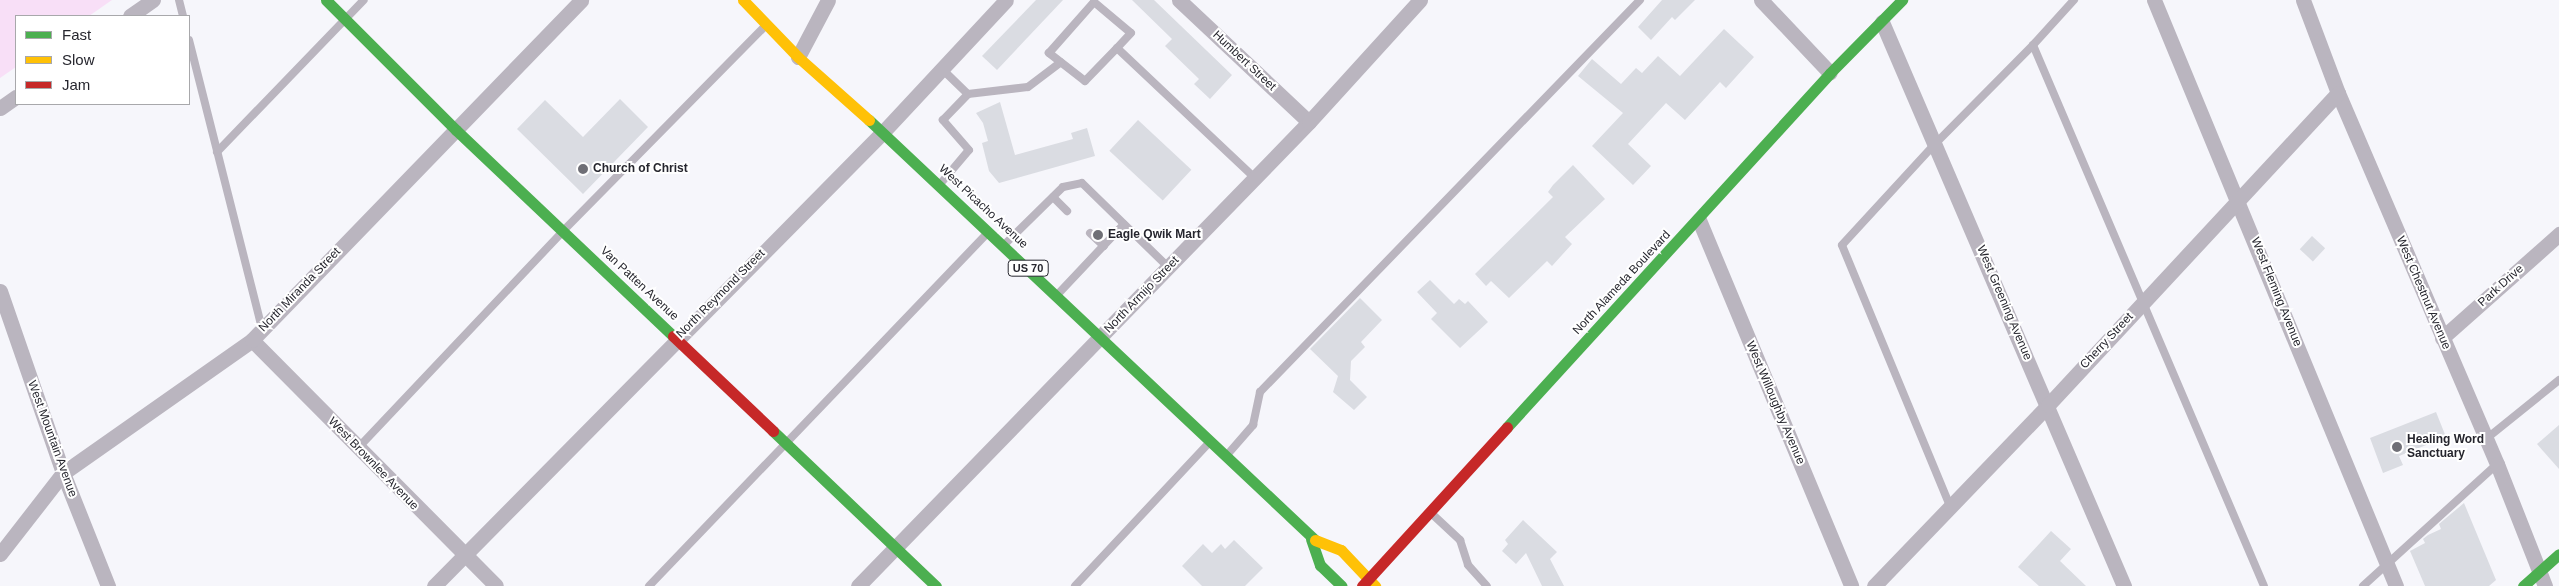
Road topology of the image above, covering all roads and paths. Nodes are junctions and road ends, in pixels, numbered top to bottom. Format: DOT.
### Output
graph roads {
  1 [pos="153,0"];
  2 [pos="179,0"];
  3 [pos="326,0"];
  4 [pos="364,0"];
  5 [pos="580,0"];
  6 [pos="743,0"];
  7 [pos="828,0"];
  8 [pos="1006,0"];
  9 [pos="1178,0"];
  10 [pos="1420,0"];
  11 [pos="1640,0"];
  12 [pos="1761,0"];
  13 [pos="1902,0"];
  14 [pos="2074,0"];
  15 [pos="2154,0"];
  16 [pos="2303,0"];
  17 [pos="131,15"];
  18 [pos="183,15"];
  19 [pos="345,20"];
  20 [pos="1882,22"];
  21 [pos="766,24"];
  22 [pos="190,44"];
  23 [pos="2033,45"];
  24 [pos="1118,48"];
  25 [pos="798,57"];
  26 [pos="1061,62"];
  27 [pos="942,69"];
  28 [pos="1830,73"];
  29 [pos="2338,93"];
  30 [pos="968,94"];
  31 [pos="15,98"];
  32 [pos="0,108"];
  33 [pos="1309,122"];
  34 [pos="456,130"];
  35 [pos="883,132"];
  36 [pos="1935,144"];
  37 [pos="217,152"];
  38 [pos="1255,178"];
  39 [pos="940,184"];
  40 [pos="1053,197"];
  41 [pos="2239,200"];
  42 [pos="1067,211"];
  43 [pos="1700,220"];
  44 [pos="1124,224"];
  45 [pos="563,231"];
  46 [pos="989,232"];
  47 [pos="1090,233"];
  48 [pos="2559,234"];
  49 [pos="1004,245"];
  50 [pos="1104,246"];
  51 [pos="1169,268"];
  52 [pos="0,291"];
  53 [pos="1057,295"];
  54 [pos="2141,304"];
  55 [pos="257,334"];
  56 [pos="1101,337"];
  57 [pos="2442,338"];
  58 [pos="677,339"];
  59 [pos="2559,380"];
  60 [pos="2048,405"];
  61 [pos="2486,439"];
  62 [pos="786,442"];
  63 [pos="1209,443"];
  64 [pos="358,448"];
  65 [pos="1224,458"];
  66 [pos="2497,464"];
  67 [pos="63,473"];
  68 [pos="1950,506"];
  69 [pos="1430,512"];
  70 [pos="1311,539"];
  71 [pos="896,547"];
  72 [pos="0,554"];
  73 [pos="2559,554"];
  74 [pos="465,558"];
  75 [pos="2387,566"];
  76 [pos="2540,571"];
  77 [pos="1368,583"];
  78 [pos="108,586"];
  79 [pos="434,586"];
  80 [pos="496,586"];
  81 [pos="649,586"];
  82 [pos="858,586"];
  83 [pos="936,586"];
  84 [pos="1075,586"];
  85 [pos="1342,586"];
  86 [pos="1488,586"];
  87 [pos="1852,586"];
  88 [pos="1874,586"];
  89 [pos="2124,586"];
  90 [pos="2264,586"];
  91 [pos="2363,586"];
  92 [pos="2396,586"];
  93 [pos="2523,586"];
  94 [pos="2544,586"];
  1 -- 17 [label="street"];
  2 -- 18 [label="lane"];
  3 -- 19 [label="street, Van Patten Avenue"];
  4 -- 19 [label="lane"];
  5 -- 34 [label="street, North Miranda Street"];
  6 -- 21 [label="street, West Picacho Avenue / US 70"];
  7 -- 25 [label="street"];
  8 -- 27 [label="street, North Reymond Street"];
  9 -- 33 [label="street, Humbert Street"];
  10 -- 33 [label="street, North Armijo Street"];
  11 -- 65 [label="lane"];
  12 -- 28 [label="street"];
  13 -- 20 [label="street, North Alameda Boulevard"];
  14 -- 23 [label="lane"];
  15 -- 41 [label="street, West Fleming Avenue"];
  16 -- 29 [label="street, West Chestnut Avenue"];
  19 -- 34 [label="street, Van Patten Avenue"];
  19 -- 37 [label="lane"];
  20 -- 28 [label="street, North Alameda Boulevard"];
  20 -- 36 [label="street, West Greening Avenue"];
  21 -- 25 [label="street, West Picacho Avenue / US 70"];
  21 -- 45 [label="lane"];
  22 -- 37 [label="lane"];
  23 -- 36 [label="lane"];
  23 -- 54 [label="lane"];
  24 -- 26 [label="lane"];
  24 -- 26 [label="lane"];
  24 -- 38 [label="lane"];
  25 -- 35 [label="street, West Picacho Avenue / US 70"];
  26 -- 30 [label="lane"];
  27 -- 30 [label="lane"];
  27 -- 35 [label="street, North Reymond Street"];
  28 -- 43 [label="street, North Alameda Boulevard"];
  29 -- 41 [label="street, Cherry Street"];
  29 -- 57 [label="street, West Chestnut Avenue"];
  30 -- 39 [label="lane"];
  31 -- 32 [label="street"];
  33 -- 38 [label="street, North Armijo Street"];
  34 -- 45 [label="street, Van Patten Avenue"];
  34 -- 55 [label="street, North Miranda Street"];
  35 -- 39 [label="street, West Picacho Avenue / US 70"];
  35 -- 58 [label="street, North Reymond Street"];
  36 -- 60 [label="street, West Greening Avenue"];
  36 -- 68 [label="lane"];
  37 -- 55 [label="lane"];
  38 -- 51 [label="street, North Armijo Street"];
  39 -- 46 [label="street, West Picacho Avenue / US 70"];
  40 -- 42 [label="lane"];
  40 -- 44 [label="lane"];
  40 -- 49 [label="lane"];
  41 -- 54 [label="street, Cherry Street"];
  41 -- 75 [label="street, West Fleming Avenue"];
  43 -- 69 [label="street, North Alameda Boulevard"];
  43 -- 87 [label="street, West Willoughby Avenue"];
  44 -- 50 [label="lane"];
  44 -- 51 [label="lane"];
  45 -- 58 [label="street, Van Patten Avenue"];
  45 -- 64 [label="lane"];
  46 -- 49 [label="street, West Picacho Avenue / US 70"];
  46 -- 62 [label="lane"];
  47 -- 50 [label="lane"];
  48 -- 57 [label="street, Park Drive"];
  49 -- 53 [label="street, West Picacho Avenue / US 70"];
  50 -- 53 [label="lane"];
  51 -- 56 [label="street, North Armijo Street"];
  52 -- 67 [label="street, West Mountain Avenue"];
  53 -- 56 [label="street, West Picacho Avenue / US 70"];
  54 -- 60 [label="street, Cherry Street"];
  54 -- 90 [label="lane"];
  55 -- 64 [label="street, West Brownlee Avenue"];
  55 -- 67 [label="street, North Miranda Street"];
  56 -- 63 [label="street, West Picacho Avenue / US 70"];
  56 -- 71 [label="street, North Armijo Street"];
  57 -- 61 [label="street, West Chestnut Avenue"];
  58 -- 62 [label="street, Van Patten Avenue"];
  58 -- 74 [label="street, North Reymond Street"];
  59 -- 61 [label="lane"];
  60 -- 68 [label="street, Cherry Street"];
  60 -- 89 [label="street, West Greening Avenue"];
  61 -- 66 [label="street, West Chestnut Avenue"];
  62 -- 71 [label="street, Van Patten Avenue"];
  62 -- 81 [label="lane"];
  63 -- 65 [label="street, West Picacho Avenue / US 70"];
  63 -- 84 [label="lane"];
  64 -- 74 [label="street, West Brownlee Avenue"];
  65 -- 70 [label="street, West Picacho Avenue / US 70"];
  66 -- 75 [label="lane"];
  66 -- 76 [label="street, West Chestnut Avenue"];
  67 -- 72 [label="street, North Miranda Street"];
  67 -- 78 [label="street, West Mountain Avenue"];
  68 -- 88 [label="street, Cherry Street"];
  69 -- 77 [label="street, North Alameda Boulevard"];
  69 -- 86 [label="lane"];
  70 -- 77 [label="street, West Picacho Avenue / US 70"];
  70 -- 85 [label="street, West Picacho Avenue / US 70"];
  71 -- 82 [label="street, North Armijo Street"];
  71 -- 83 [label="street, Van Patten Avenue"];
  73 -- 76 [label="street"];
  74 -- 79 [label="street, North Reymond Street"];
  74 -- 80 [label="street, West Brownlee Avenue"];
  75 -- 91 [label="lane"];
  75 -- 92 [label="street, West Fleming Avenue"];
  76 -- 93 [label="street"];
  76 -- 94 [label="street, West Chestnut Avenue"];
}
